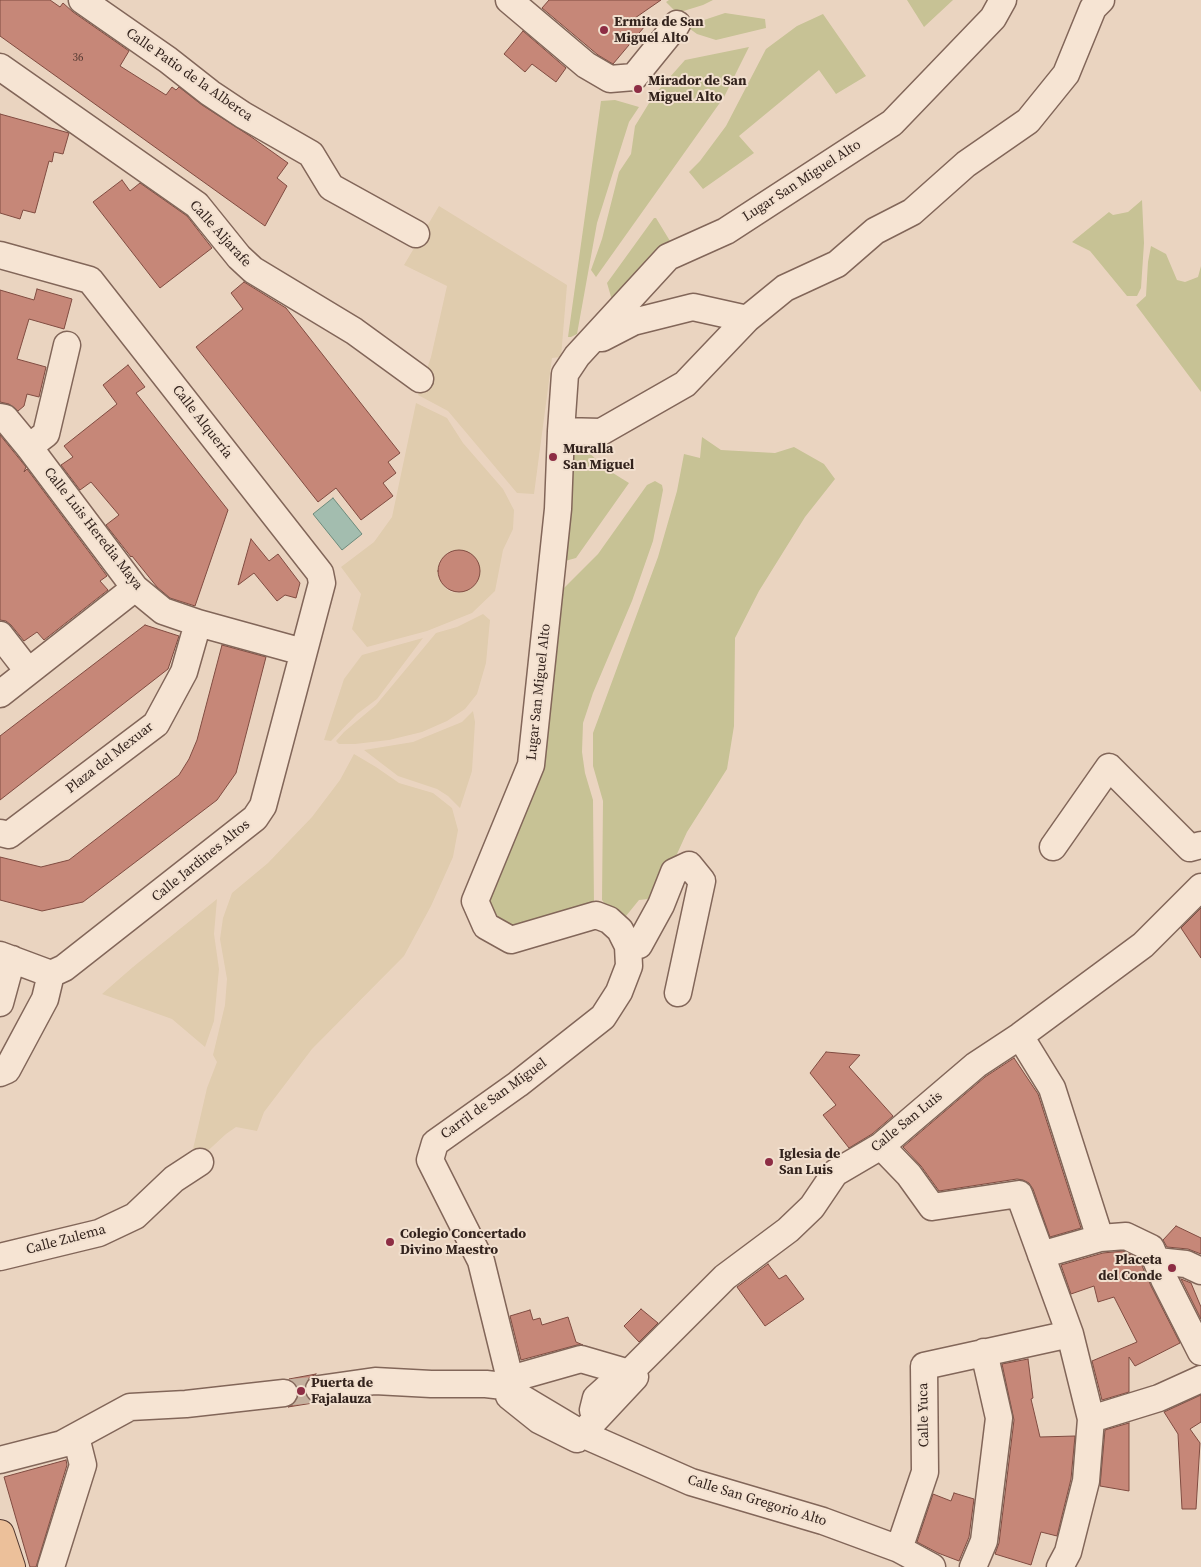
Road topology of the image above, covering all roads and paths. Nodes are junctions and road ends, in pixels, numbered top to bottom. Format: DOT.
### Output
graph roads {
  1 [pos="82,0"];
  2 [pos="509,0"];
  3 [pos="1003,0"];
  4 [pos="1101,0"];
  5 [pos="677,24"];
  6 [pos="0,67"];
  7 [pos="416,234"];
  8 [pos="0,255"];
  9 [pos="747,319"];
  10 [pos="67,345"];
  11 [pos="588,345"];
  12 [pos="420,378"];
  13 [pos="4,425"];
  14 [pos="561,431"];
  15 [pos="29,447"];
  16 [pos="135,588"];
  17 [pos="198,623"];
  18 [pos="0,635"];
  19 [pos="303,652"];
  20 [pos="28,671"];
  21 [pos="0,694"];
  22 [pos="0,833"];
  23 [pos="1201,845"];
  24 [pos="1053,847"];
  25 [pos="1201,852"];
  26 [pos="1201,876"];
  27 [pos="1201,887"];
  28 [pos="628,946"];
  29 [pos="6,957"];
  30 [pos="51,974"];
  31 [pos="678,993"];
  32 [pos="0,1003"];
  33 [pos="1020,1036"];
  34 [pos="0,1073"];
  35 [pos="882,1146"];
  36 [pos="200,1162"];
  37 [pos="1100,1238"];
  38 [pos="1041,1255"];
  39 [pos="0,1257"];
  40 [pos="1160,1270"];
  41 [pos="1201,1271"];
  42 [pos="1070,1334"];
  43 [pos="984,1352"];
  44 [pos="1201,1352"];
  45 [pos="629,1373"];
  46 [pos="1201,1379"];
  47 [pos="512,1387"];
  48 [pos="319,1389"];
  49 [pos="284,1393"];
  50 [pos="1091,1419"];
  51 [pos="578,1432"];
  52 [pos="76,1437"];
  53 [pos="0,1460"];
  54 [pos="0,1534"];
  55 [pos="899,1549"];
  56 [pos="12,1567"];
  57 [pos="51,1567"];
  58 [pos="932,1567"];
  59 [pos="973,1567"];
  60 [pos="1060,1567"];
  1 -- 7 [label="street, Calle Patio de la Alberca"];
  2 -- 5 [label="street"];
  3 -- 11 [label="street, Lugar San Miguel Alto"];
  4 -- 9 [label="street"];
  6 -- 12 [label="street, Calle Aljarafe"];
  8 -- 19 [label="street, Calle Alquería"];
  9 -- 11 [label="street, Lugar San Miguel Alto"];
  9 -- 14 [label="street"];
  10 -- 15 [label="street"];
  11 -- 14 [label="street, Lugar San Miguel Alto"];
  13 -- 15 [label="street, Calle Luis Heredia Maya"];
  14 -- 28 [label="street, Lugar San Miguel Alto"];
  15 -- 16 [label="street, Calle Luis Heredia Maya"];
  16 -- 17 [label="street, Calle Luis Heredia Maya"];
  16 -- 20 [label="street"];
  17 -- 19 [label="street, Calle Luis Heredia Maya"];
  17 -- 22 [label="street, Plaza del Mexuar"];
  18 -- 20 [label="street"];
  19 -- 30 [label="street, Calle Jardines Altos"];
  20 -- 21 [label="street"];
  23 -- 24 [label="street"];
  25 -- 26 [label="street"];
  27 -- 33 [label="street, Calle San Luis"];
  28 -- 31 [label="street"];
  28 -- 47 [label="street, Carril de San Miguel"];
  29 -- 30 [label="street"];
  29 -- 32 [label="street"];
  30 -- 34 [label="street"];
  33 -- 35 [label="street, Calle San Luis"];
  33 -- 37 [label="street"];
  35 -- 38 [label="street"];
  35 -- 45 [label="street, Calle San Luis"];
  36 -- 39 [label="street, Calle Zulema"];
  37 -- 38 [label="street"];
  37 -- 40 [label="street"];
  38 -- 42 [label="street"];
  40 -- 41 [label="street"];
  40 -- 44 [label="street"];
  42 -- 43 [label="street, Calle Yuca"];
  42 -- 50 [label="street"];
  43 -- 55 [label="street, Calle Yuca"];
  43 -- 59 [label="street"];
  45 -- 47 [label="street"];
  45 -- 51 [label="street"];
  45 -- 51 [label="street"];
  46 -- 50 [label="street"];
  47 -- 48 [label="street"];
  47 -- 51 [label="street, Carril de San Miguel"];
  49 -- 52 [label="street"];
  50 -- 60 [label="street"];
  51 -- 55 [label="street, Calle San Gregorio Alto"];
  52 -- 53 [label="street"];
  52 -- 57 [label="street"];
  54 -- 56 [label="main road"];
  55 -- 58 [label="street, Calle San Gregorio Alto"];
}
